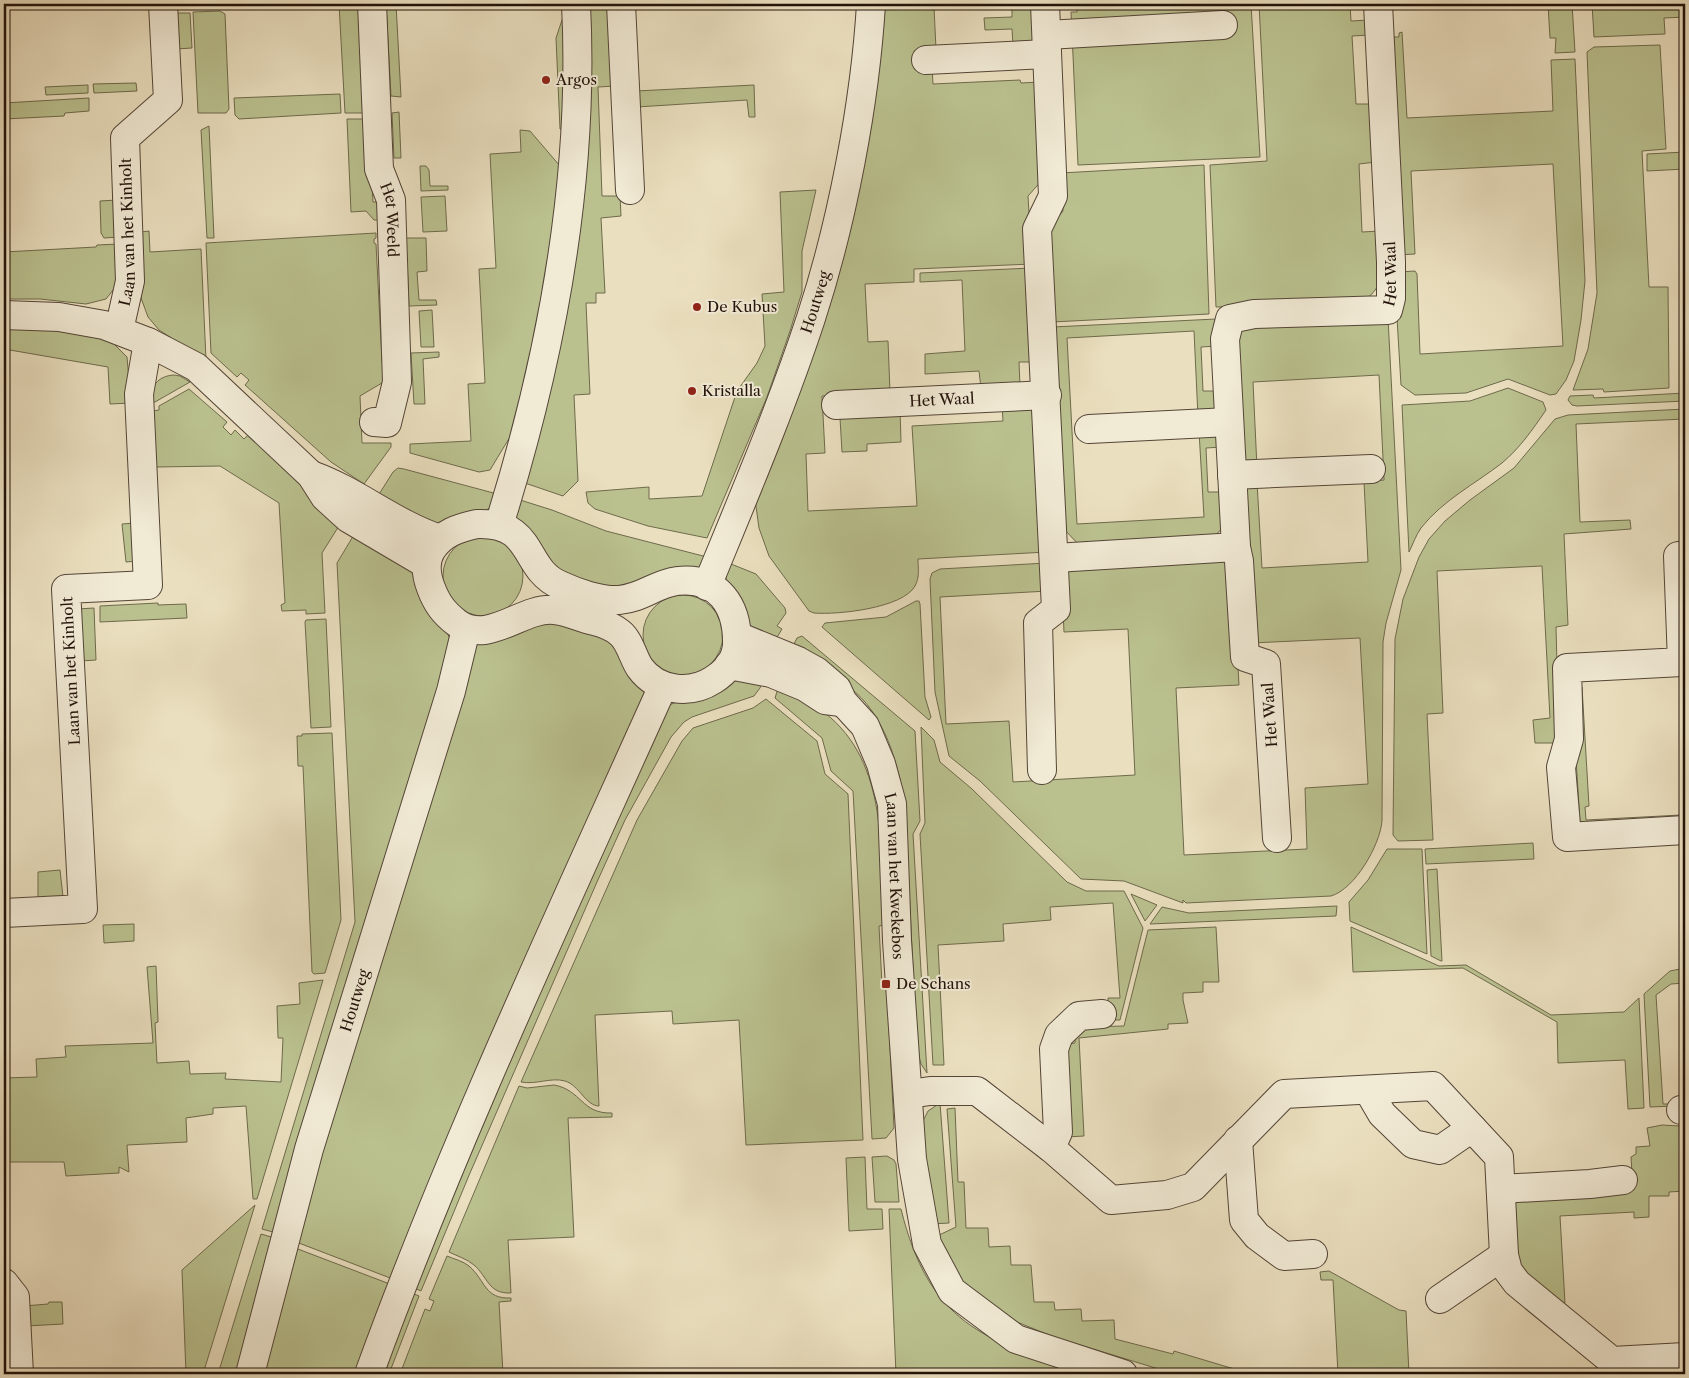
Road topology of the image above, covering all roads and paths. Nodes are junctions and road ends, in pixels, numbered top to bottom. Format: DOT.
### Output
graph roads {
  1 [pos="163,4"];
  2 [pos="372,4"];
  3 [pos="576,4"];
  4 [pos="621,4"];
  5 [pos="871,4"];
  6 [pos="1045,4"];
  7 [pos="1378,4"];
  8 [pos="1223,26"];
  9 [pos="1047,45"];
  10 [pos="926,60"];
  11 [pos="630,190"];
  12 [pos="4,315"];
  13 [pos="119,330"];
  14 [pos="148,342"];
  15 [pos="1047,395"];
  16 [pos="836,405"];
  17 [pos="374,422"];
  18 [pos="1229,422"];
  19 [pos="1089,429"];
  20 [pos="1371,469"];
  21 [pos="311,475"];
  22 [pos="1232,475"];
  23 [pos="499,525"];
  24 [pos="440,538"];
  25 [pos="1236,547"];
  26 [pos="1685,555"];
  27 [pos="1055,558"];
  28 [pos="426,564"];
  29 [pos="707,586"];
  30 [pos="466,629"];
  31 [pos="737,636"];
  32 [pos="730,665"];
  33 [pos="663,686"];
  34 [pos="843,702"];
  35 [pos="1042,770"];
  36 [pos="1685,830"];
  37 [pos="1277,838"];
  38 [pos="4,913"];
  39 [pos="1102,1014"];
  40 [pos="1368,1090"];
  41 [pos="908,1094"];
  42 [pos="1472,1128"];
  43 [pos="1238,1140"];
  44 [pos="1051,1148"];
  45 [pos="1622,1180"];
  46 [pos="1501,1188"];
  47 [pos="1313,1254"];
  48 [pos="1504,1255"];
  49 [pos="4,1283"];
  50 [pos="1440,1299"];
  51 [pos="1685,1357"];
  52 [pos="1638,1367"];
  53 [pos="19,1374"];
  54 [pos="250,1374"];
  55 [pos="369,1374"];
  56 [pos="1123,1374"];
  1 -- 13 [label="street, Laan van het Kinholt"];
  2 -- 17 [label="street, Het Weeld"];
  3 -- 23 [label="street"];
  4 -- 11 [label="street"];
  5 -- 29 [label="street, Houtweg"];
  6 -- 9 [label="street"];
  7 -- 18 [label="street, Het Waal"];
  8 -- 9 [label="street"];
  9 -- 10 [label="street"];
  9 -- 15 [label="street"];
  12 -- 13 [label="street, Laan van het Kinholt"];
  13 -- 14 [label="street, Laan van het Kinholt"];
  14 -- 21 [label="street, Laan van het Kinholt"];
  14 -- 38 [label="street, Laan van het Kinholt"];
  15 -- 16 [label="street, Het Waal"];
  15 -- 27 [label="street"];
  18 -- 19 [label="street"];
  18 -- 22 [label="street, Het Waal"];
  20 -- 22 [label="street"];
  21 -- 24 [label="street, Laan van het Kinholt"];
  21 -- 28 [label="street, Laan van het Kinholt"];
  22 -- 25 [label="street, Het Waal"];
  23 -- 24 [label="street"];
  23 -- 29 [label="street"];
  24 -- 28 [label="street"];
  25 -- 27 [label="street"];
  25 -- 37 [label="street, Het Waal"];
  26 -- 36 [label="street"];
  27 -- 35 [label="street"];
  28 -- 30 [label="street"];
  29 -- 31 [label="street"];
  30 -- 33 [label="street"];
  30 -- 54 [label="street, Houtweg"];
  31 -- 32 [label="street"];
  31 -- 34 [label="street, Laan van het Kwekebos"];
  32 -- 33 [label="street"];
  32 -- 34 [label="street"];
  33 -- 55 [label="street"];
  34 -- 41 [label="street, Laan van het Kwekebos"];
  39 -- 44 [label="street"];
  40 -- 42 [label="street"];
  40 -- 42 [label="street"];
  40 -- 43 [label="street"];
  41 -- 44 [label="street"];
  41 -- 56 [label="street, Laan van het Kwekebos"];
  42 -- 46 [label="street"];
  43 -- 44 [label="street"];
  43 -- 47 [label="street"];
  45 -- 46 [label="street"];
  46 -- 48 [label="street"];
  48 -- 50 [label="street"];
  48 -- 52 [label="street"];
  49 -- 53 [label="street"];
  51 -- 52 [label="street"];
}
